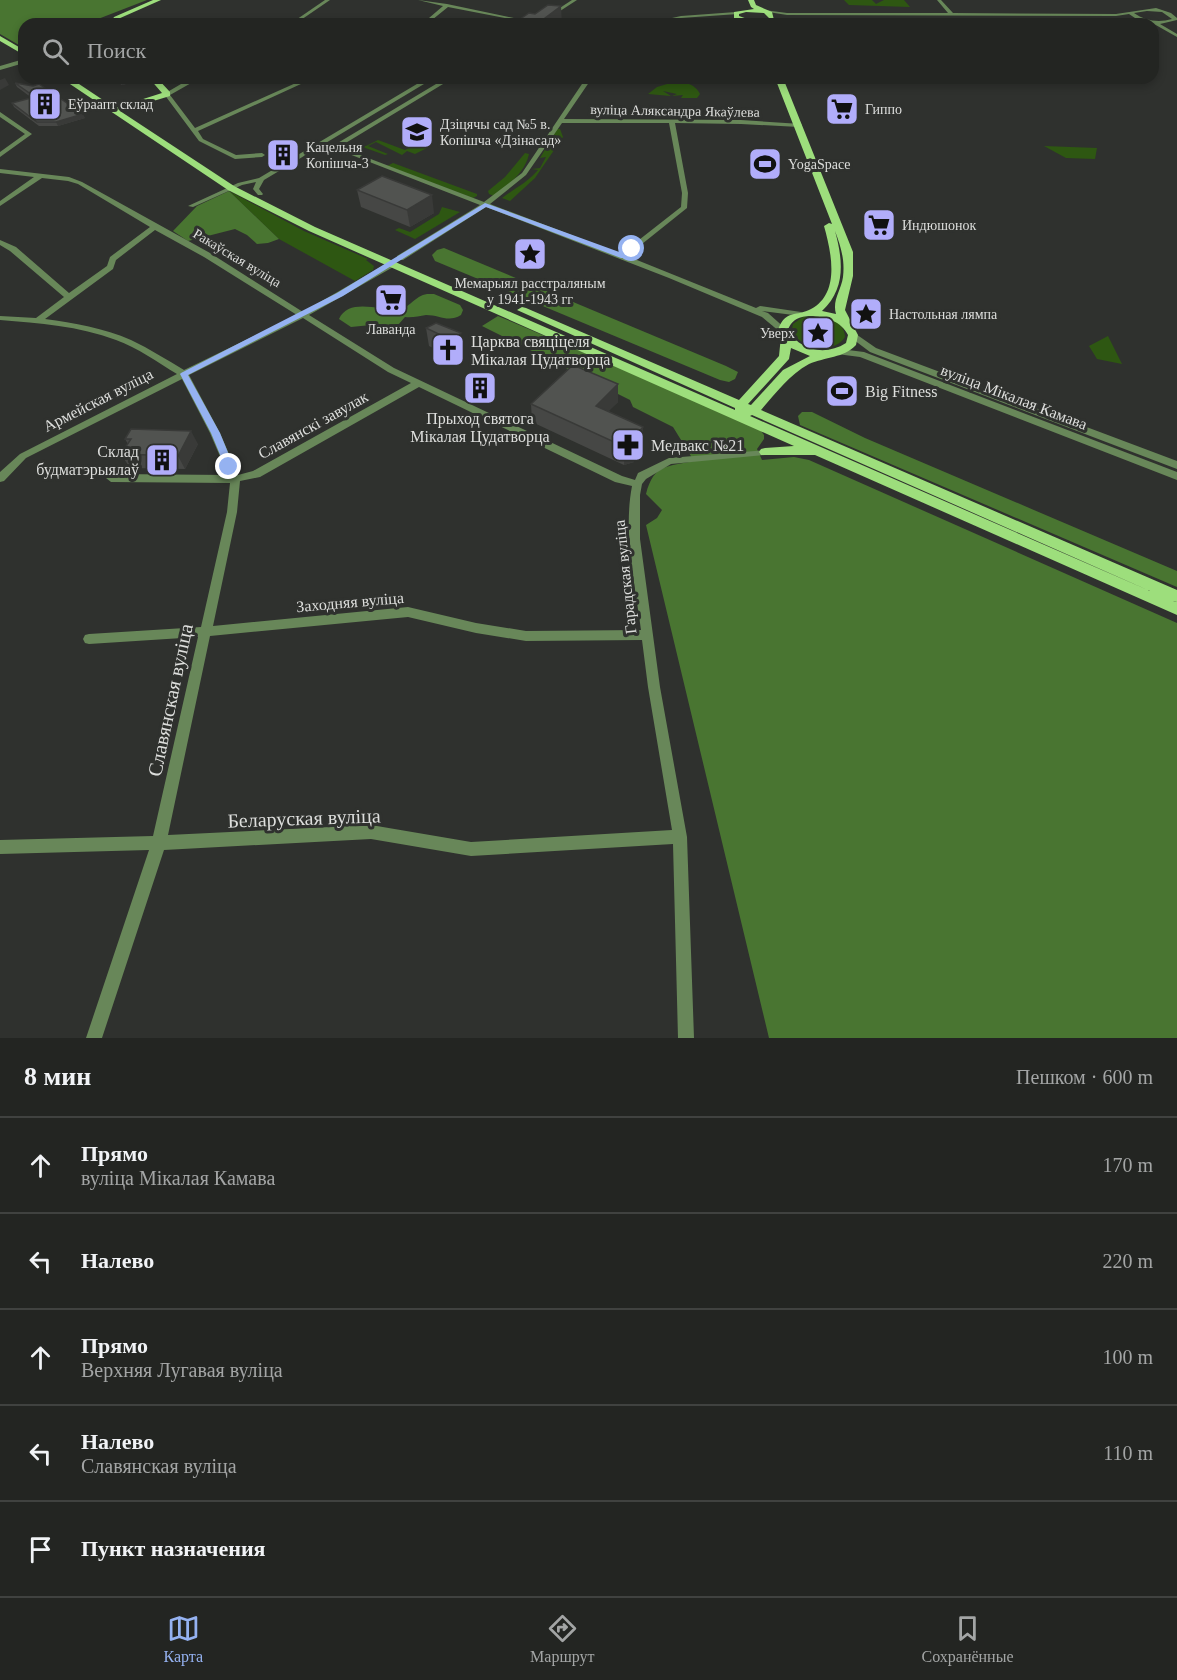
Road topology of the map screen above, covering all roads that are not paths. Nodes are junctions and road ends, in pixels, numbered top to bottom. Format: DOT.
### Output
graph roads {
  1 [pos="159,0"];
  2 [pos="328,0"];
  3 [pos="420,0"];
  4 [pos="575,0"];
  5 [pos="744,0"];
  6 [pos="751,0"];
  7 [pos="939,0"];
  8 [pos="447,5"];
  9 [pos="764,11"];
  10 [pos="1131,13"];
  11 [pos="738,14"];
  12 [pos="952,15"];
  13 [pos="117,18"];
  14 [pos="301,18"];
  15 [pos="431,18"];
  16 [pos="511,18"];
  17 [pos="546,18"];
  18 [pos="676,18"];
  19 [pos="742,18"];
  20 [pos="771,18"];
  21 [pos="785,18"];
  22 [pos="1126,18"];
  23 [pos="1138,18"];
  24 [pos="1159,22"];
  25 [pos="1170,22"];
  26 [pos="1159,27"];
  27 [pos="1177,31"];
  28 [pos="1177,36"];
  29 [pos="0,38"];
  30 [pos="18,49"];
  31 [pos="18,63"];
  32 [pos="0,68"];
  33 [pos="74,84"];
  34 [pos="158,84"];
  35 [pos="186,84"];
  36 [pos="298,84"];
  37 [pos="421,84"];
  38 [pos="440,84"];
  39 [pos="585,84"];
  40 [pos="775,84"];
  41 [pos="782,84"];
  42 [pos="168,94"];
  43 [pos="117,110"];
  44 [pos="0,114"];
  45 [pos="561,121"];
  46 [pos="672,122"];
  47 [pos="788,124"];
  48 [pos="799,125"];
  49 [pos="196,130"];
  50 [pos="0,155"];
  51 [pos="262,155"];
  52 [pos="0,171"];
  53 [pos="40,176"];
  54 [pos="261,179"];
  55 [pos="235,186"];
  56 [pos="256,196"];
  57 [pos="0,204"];
  58 [pos="485,205"];
  59 [pos="191,206"];
  60 [pos="155,228"];
  61 [pos="0,242"];
  62 [pos="623,256"];
  63 [pos="396,261"];
  64 [pos="672,276"];
  65 [pos="68,296"];
  66 [pos="813,313"];
  67 [pos="305,314"];
  68 [pos="801,314"];
  69 [pos="0,318"];
  70 [pos="37,321"];
  71 [pos="845,323"];
  72 [pos="784,334"];
  73 [pos="853,335"];
  74 [pos="834,353"];
  75 [pos="184,374"];
  76 [pos="417,384"];
  77 [pos="741,410"];
  78 [pos="754,410"];
  79 [pos="762,425"];
  80 [pos="765,453"];
  81 [pos="828,456"];
  82 [pos="12,464"];
  83 [pos="0,465"];
  84 [pos="1177,465"];
  85 [pos="1177,476"];
  86 [pos="0,478"];
  87 [pos="111,478"];
  88 [pos="235,479"];
  89 [pos="637,484"];
  90 [pos="1177,596"];
  91 [pos="1177,609"];
  92 [pos="204,632"];
  93 [pos="648,635"];
  94 [pos="89,639"];
  95 [pos="680,837"];
  96 [pos="159,843"];
  97 [pos="0,847"];
  98 [pos="94,1038"];
  99 [pos="686,1038"];
  1 -- 13 [label="main road"];
  2 -- 14 [label="street"];
  3 -- 8 [label="street"];
  4 -- 17 [label="street"];
  5 -- 11 [label="main road"];
  6 -- 9 [label="main road"];
  7 -- 12 [label="street"];
  8 -- 15 [label="street"];
  8 -- 16 [label="street"];
  9 -- 11 [label="main road"];
  9 -- 12 [label="street"];
  9 -- 20 [label="main road"];
  10 -- 12 [label="street"];
  10 -- 23 [label="street"];
  10 -- 25 [label="street"];
  11 -- 18 [label="street"];
  11 -- 19 [label="main road"];
  12 -- 21 [label="street"];
  12 -- 22 [label="street"];
  24 -- 25 [label="street"];
  25 -- 27 [label="street"];
  26 -- 28 [label="street"];
  29 -- 30 [label="main road"];
  31 -- 32 [label="street"];
  33 -- 43 [label="main road"];
  34 -- 42 [label="main road"];
  35 -- 42 [label="street"];
  36 -- 49 [label="street"];
  37 -- 54 [label="street"];
  38 -- 58 [label="street"];
  39 -- 45 [label="street, Армейская вуліца"];
  40 -- 47 [label="main road"];
  41 -- 48 [label="main road"];
  42 -- 43 [label="main road"];
  42 -- 49 [label="street"];
  43 -- 55 [label="main road"];
  44 -- 50 [label="street"];
  45 -- 46 [label="street, вуліца Аляксандра Якаўлева"];
  45 -- 58 [label="street, Армейская вуліца"];
  46 -- 47 [label="street, вуліца Аляксандра Якаўлева"];
  46 -- 62 [label="street"];
  47 -- 48 [label="street, вуліца Аляксандра Якаўлева"];
  47 -- 66 [label="main road"];
  48 -- 71 [label="main road"];
  49 -- 51 [label="street"];
  52 -- 53 [label="street, Ракаўская вуліца"];
  53 -- 57 [label="street"];
  53 -- 60 [label="street, Ракаўская вуліца"];
  54 -- 55 [label="street"];
  54 -- 56 [label="street"];
  55 -- 56 [label="main road"];
  55 -- 59 [label="street"];
  56 -- 63 [label="main road"];
  58 -- 62 [label="street"];
  58 -- 63 [label="street, Армейская вуліца"];
  60 -- 65 [label="street"];
  60 -- 67 [label="street, Ракаўская вуліца"];
  61 -- 65 [label="street"];
  62 -- 64 [label="street"];
  63 -- 67 [label="street, Армейская вуліца"];
  63 -- 77 [label="main road"];
  64 -- 68 [label="street"];
  64 -- 72 [label="street"];
  65 -- 70 [label="street"];
  66 -- 68 [label="main road"];
  66 -- 71 [label="main road"];
  67 -- 75 [label="street, Армейская вуліца"];
  67 -- 76 [label="street"];
  68 -- 72 [label="main road"];
  69 -- 70 [label="street"];
  70 -- 75 [label="street"];
  71 -- 73 [label="main road"];
  72 -- 74 [label="main road"];
  72 -- 77 [label="main road"];
  73 -- 74 [label="main road"];
  73 -- 84 [label="street, вуліца Мікалая Камава"];
  74 -- 78 [label="main road"];
  74 -- 85 [label="street, вуліца Мікалая Камава"];
  75 -- 82 [label="street, Армейская вуліца"];
  75 -- 88 [label="street, Славянская вуліца"];
  76 -- 88 [label="street, Славянскі завулак"];
  76 -- 89 [label="street"];
  77 -- 78 [label="main road"];
  77 -- 79 [label="main road"];
  78 -- 90 [label="main road"];
  79 -- 80 [label="main road"];
  79 -- 81 [label="main road"];
  80 -- 81 [label="main road"];
  80 -- 89 [label="street"];
  81 -- 91 [label="main road"];
  82 -- 83 [label="street"];
  82 -- 86 [label="street, Армейская вуліца"];
  87 -- 88 [label="street, Славянскі завулак"];
  88 -- 92 [label="street, Славянская вуліца"];
  89 -- 93 [label="street, Гарадская вуліца"];
  92 -- 93 [label="street, Заходняя вуліца"];
  92 -- 94 [label="street, Заходняя вуліца"];
  92 -- 96 [label="street, Славянская вуліца"];
  93 -- 95 [label="street, Гарадская вуліца"];
  95 -- 96 [label="street, Беларуская вуліца"];
  95 -- 99 [label="street, Гарадская вуліца"];
  96 -- 97 [label="street, Беларуская вуліца"];
  96 -- 98 [label="street, Славянская вуліца"];
}
